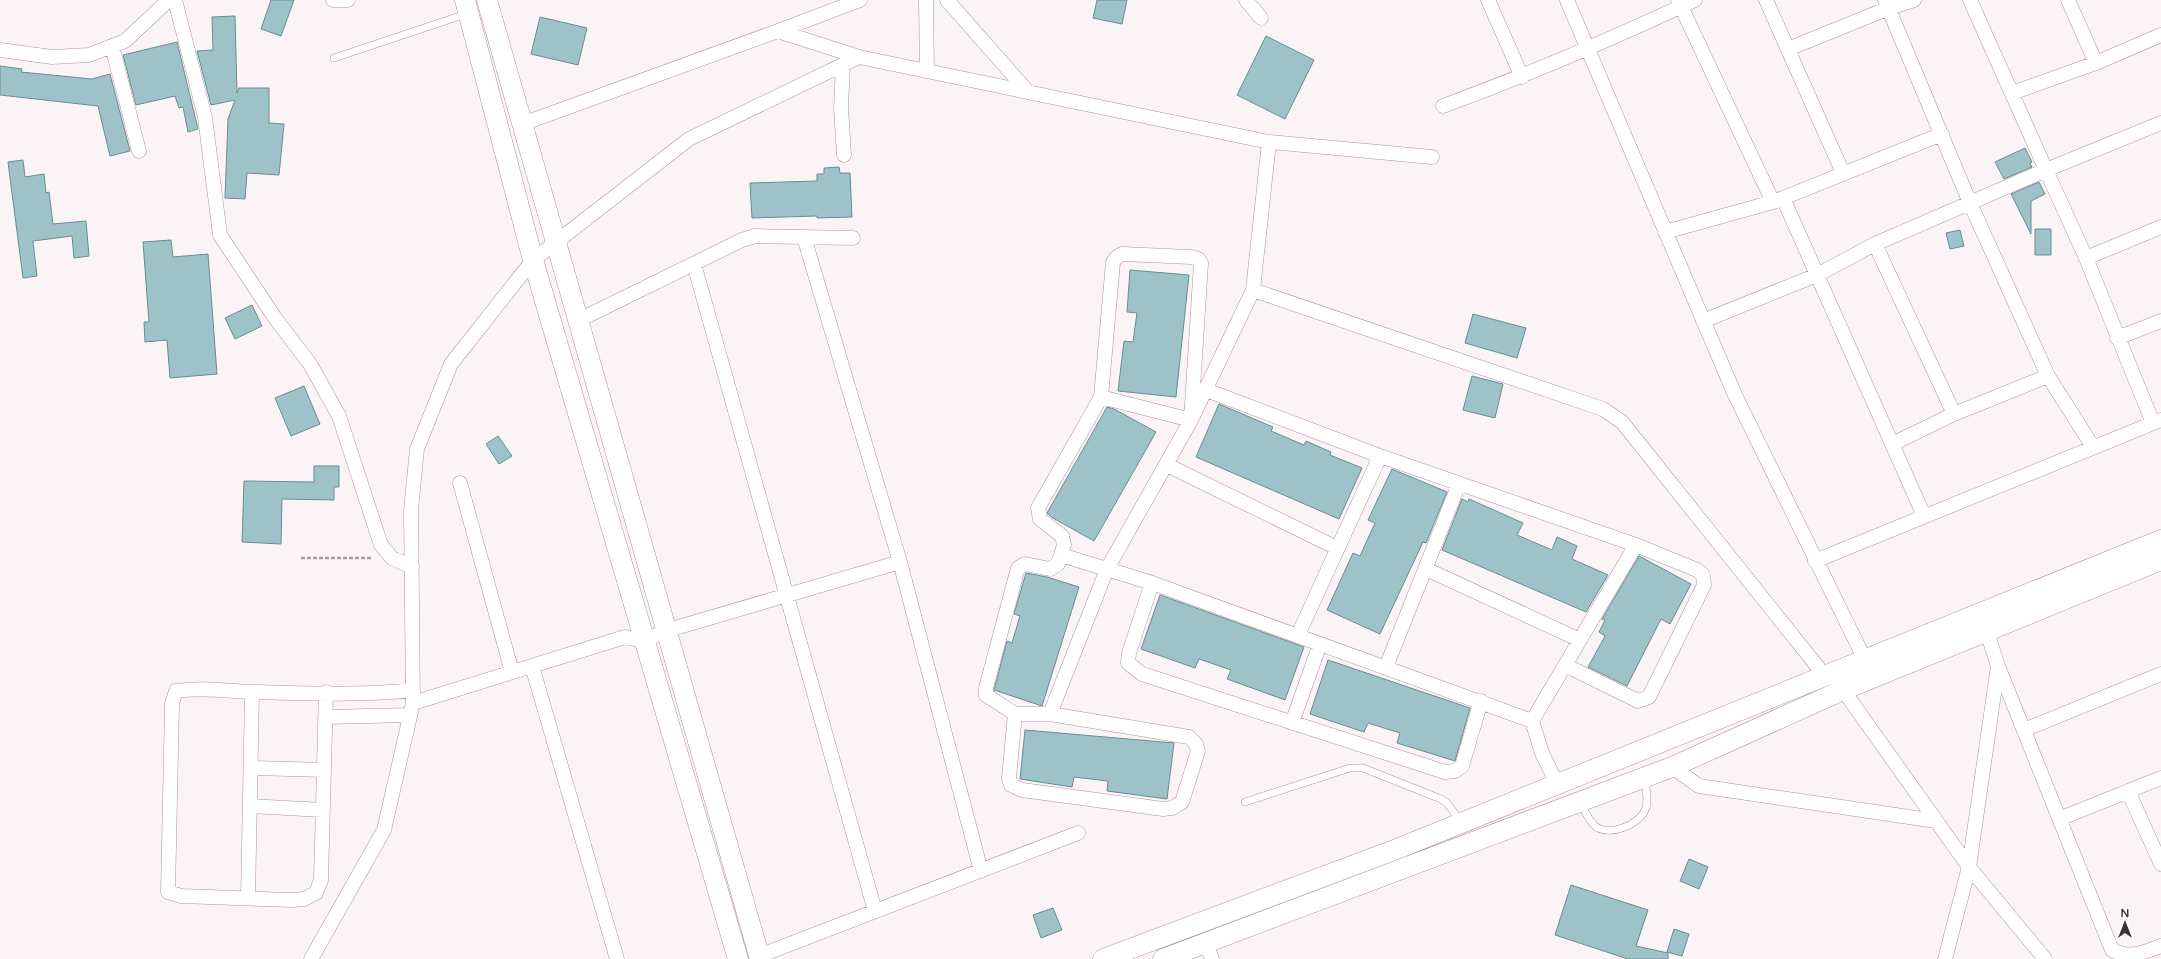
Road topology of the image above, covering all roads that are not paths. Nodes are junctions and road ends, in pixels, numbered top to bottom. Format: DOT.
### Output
graph roads {
  1 [pos="169,0"];
  2 [pos="175,0"];
  3 [pos="333,0"];
  4 [pos="348,0"];
  5 [pos="487,0"];
  6 [pos="860,0"];
  7 [pos="926,0"];
  8 [pos="947,0"];
  9 [pos="1246,0"];
  10 [pos="1488,0"];
  11 [pos="1566,0"];
  12 [pos="1695,0"];
  13 [pos="1766,0"];
  14 [pos="1914,0"];
  15 [pos="1970,0"];
  16 [pos="2068,0"];
  17 [pos="1680,3"];
  18 [pos="467,4"];
  19 [pos="1887,4"];
  20 [pos="1261,18"];
  21 [pos="778,31"];
  22 [pos="2161,35"];
  23 [pos="112,46"];
  24 [pos="1588,49"];
  25 [pos="1788,49"];
  26 [pos="0,50"];
  27 [pos="859,57"];
  28 [pos="334,58"];
  29 [pos="2096,62"];
  30 [pos="843,64"];
  31 [pos="927,71"];
  32 [pos="1522,77"];
  33 [pos="1028,92"];
  34 [pos="2012,93"];
  35 [pos="1443,106"];
  36 [pos="2161,123"];
  37 [pos="522,124"];
  38 [pos="1942,134"];
  39 [pos="1269,142"];
  40 [pos="139,151"];
  41 [pos="844,155"];
  42 [pos="1432,157"];
  43 [pos="2046,170"];
  44 [pos="1843,173"];
  45 [pos="1778,200"];
  46 [pos="1970,203"];
  47 [pos="2161,227"];
  48 [pos="1665,232"];
  49 [pos="804,236"];
  50 [pos="853,238"];
  51 [pos="555,243"];
  52 [pos="1875,244"];
  53 [pos="2086,258"];
  54 [pos="533,260"];
  55 [pos="694,264"];
  56 [pos="1817,275"];
  57 [pos="1253,290"];
  58 [pos="577,321"];
  59 [pos="1703,321"];
  60 [pos="2161,321"];
  61 [pos="2117,338"];
  62 [pos="2048,376"];
  63 [pos="1206,390"];
  64 [pos="1101,397"];
  65 [pos="1954,414"];
  66 [pos="1191,420"];
  67 [pos="2157,422"];
  68 [pos="1892,444"];
  69 [pos="2093,447"];
  70 [pos="1380,456"];
  71 [pos="1167,464"];
  72 [pos="460,483"];
  73 [pos="1458,484"];
  74 [pos="1924,516"];
  75 [pos="2161,540"];
  76 [pos="1636,545"];
  77 [pos="1337,548"];
  78 [pos="1061,555"];
  79 [pos="2161,560"];
  80 [pos="1815,561"];
  81 [pos="900,562"];
  82 [pos="412,567"];
  83 [pos="1106,569"];
  84 [pos="1426,569"];
  85 [pos="1152,583"];
  86 [pos="786,594"];
  87 [pos="2000,605"];
  88 [pos="2007,624"];
  89 [pos="665,631"];
  90 [pos="1987,632"];
  91 [pos="1298,635"];
  92 [pos="644,640"];
  93 [pos="1580,640"];
  94 [pos="1320,644"];
  95 [pos="1864,660"];
  96 [pos="1565,665"];
  97 [pos="532,666"];
  98 [pos="1998,666"];
  99 [pos="1386,667"];
  100 [pos="512,672"];
  101 [pos="2161,674"];
  102 [pos="1825,676"];
  103 [pos="1874,677"];
  104 [pos="1843,690"];
  105 [pos="252,692"];
  106 [pos="326,692"];
  107 [pos="1481,701"];
  108 [pos="412,703"];
  109 [pos="1015,714"];
  110 [pos="1050,714"];
  111 [pos="326,717"];
  112 [pos="1532,721"];
  113 [pos="1292,723"];
  114 [pos="2024,730"];
  115 [pos="1672,767"];
  116 [pos="251,768"];
  117 [pos="324,770"];
  118 [pos="1645,777"];
  119 [pos="2161,778"];
  120 [pos="1557,784"];
  121 [pos="2128,791"];
  122 [pos="1245,802"];
  123 [pos="1580,802"];
  124 [pos="250,806"];
  125 [pos="323,810"];
  126 [pos="2059,819"];
  127 [pos="1936,821"];
  128 [pos="1462,822"];
  129 [pos="1078,833"];
  130 [pos="2161,864"];
  131 [pos="1969,867"];
  132 [pos="981,871"];
  133 [pos="248,898"];
  134 [pos="875,912"];
  135 [pos="1199,923"];
  136 [pos="2161,946"];
  137 [pos="1209,951"];
  138 [pos="759,958"];
  139 [pos="311,959"];
  140 [pos="617,959"];
  141 [pos="738,959"];
  142 [pos="1103,959"];
  143 [pos="1163,959"];
  144 [pos="1945,959"];
  145 [pos="2045,959"];
  1 -- 23 [label="street"];
  2 -- 82 [label="street"];
  3 -- 4 [label="street"];
  5 -- 37 [label="street"];
  6 -- 21 [label="street"];
  7 -- 31 [label="street"];
  8 -- 33 [label="street"];
  9 -- 20 [label="street"];
  10 -- 32 [label="street"];
  11 -- 24 [label="street"];
  12 -- 17 [label="street"];
  13 -- 25 [label="street"];
  14 -- 19 [label="street"];
  15 -- 34 [label="street"];
  16 -- 29 [label="street"];
  17 -- 24 [label="street"];
  17 -- 45 [label="street"];
  18 -- 28 [label="lane"];
  18 -- 54 [label="street"];
  19 -- 25 [label="street"];
  19 -- 38 [label="street"];
  21 -- 27 [label="street"];
  21 -- 37 [label="street"];
  22 -- 29 [label="street"];
  23 -- 26 [label="street"];
  23 -- 40 [label="street"];
  24 -- 32 [label="street"];
  24 -- 48 [label="street"];
  25 -- 44 [label="street"];
  27 -- 30 [label="street"];
  27 -- 31 [label="street"];
  29 -- 34 [label="street"];
  30 -- 41 [label="street"];
  30 -- 51 [label="street"];
  31 -- 33 [label="street"];
  32 -- 35 [label="street"];
  33 -- 39 [label="street"];
  34 -- 43 [label="street"];
  36 -- 43 [label="street"];
  37 -- 51 [label="street"];
  38 -- 44 [label="street"];
  38 -- 46 [label="street"];
  39 -- 42 [label="street"];
  39 -- 57 [label="street"];
  43 -- 46 [label="street"];
  43 -- 53 [label="street"];
  44 -- 45 [label="street"];
  45 -- 48 [label="street"];
  45 -- 56 [label="street"];
  46 -- 52 [label="street"];
  46 -- 62 [label="street"];
  47 -- 53 [label="street"];
  48 -- 59 [label="street"];
  49 -- 50 [label="street"];
  49 -- 55 [label="street"];
  49 -- 81 [label="street"];
  51 -- 54 [label="street"];
  51 -- 58 [label="street"];
  52 -- 56 [label="street"];
  52 -- 65 [label="street"];
  53 -- 61 [label="street"];
  54 -- 82 [label="street"];
  54 -- 92 [label="street"];
  55 -- 58 [label="street"];
  55 -- 86 [label="street"];
  56 -- 59 [label="street"];
  56 -- 68 [label="street"];
  57 -- 63 [label="street"];
  57 -- 102 [label="street"];
  58 -- 89 [label="street"];
  59 -- 80 [label="street"];
  60 -- 61 [label="street"];
  61 -- 67 [label="street"];
  62 -- 65 [label="street"];
  62 -- 69 [label="street"];
  63 -- 66 [label="street"];
  63 -- 70 [label="street"];
  64 -- 66 [label="street"];
  64 -- 66 [label="street"];
  64 -- 78 [label="street"];
  65 -- 68 [label="street"];
  66 -- 71 [label="street"];
  67 -- 69 [label="street"];
  68 -- 74 [label="street"];
  69 -- 74 [label="street"];
  70 -- 73 [label="street"];
  70 -- 77 [label="street"];
  71 -- 77 [label="street"];
  71 -- 83 [label="street"];
  72 -- 100 [label="street"];
  73 -- 76 [label="street"];
  73 -- 84 [label="street"];
  74 -- 80 [label="street"];
  75 -- 87 [label="street"];
  76 -- 93 [label="street"];
  76 -- 96 [label="street"];
  77 -- 91 [label="street"];
  78 -- 83 [label="street"];
  78 -- 109 [label="street"];
  79 -- 88 [label="street"];
  80 -- 95 [label="street"];
  81 -- 86 [label="street"];
  81 -- 132 [label="street"];
  82 -- 108 [label="street"];
  83 -- 85 [label="street"];
  83 -- 110 [label="street"];
  84 -- 93 [label="street"];
  84 -- 99 [label="street"];
  85 -- 91 [label="street"];
  85 -- 113 [label="street"];
  86 -- 89 [label="street"];
  86 -- 134 [label="street"];
  87 -- 88 [label="street"];
  87 -- 95 [label="street"];
  88 -- 90 [label="street"];
  89 -- 92 [label="street"];
  89 -- 138 [label="street"];
  90 -- 98 [label="street"];
  90 -- 103 [label="street"];
  91 -- 94 [label="street"];
  92 -- 97 [label="street"];
  92 -- 141 [label="street"];
  93 -- 96 [label="street"];
  94 -- 99 [label="street"];
  94 -- 113 [label="street"];
  95 -- 102 [label="street"];
  95 -- 103 [label="street"];
  96 -- 112 [label="street"];
  97 -- 100 [label="street"];
  97 -- 140 [label="street"];
  98 -- 114 [label="street"];
  98 -- 131 [label="street"];
  99 -- 107 [label="street"];
  100 -- 108 [label="street"];
  101 -- 114 [label="street"];
  102 -- 120 [label="street"];
  103 -- 104 [label="street"];
  104 -- 115 [label="street"];
  104 -- 127 [label="street"];
  105 -- 106 [label="street"];
  105 -- 116 [label="street"];
  105 -- 133 [label="street"];
  106 -- 108 [label="street"];
  106 -- 111 [label="street"];
  107 -- 112 [label="street"];
  107 -- 113 [label="street"];
  108 -- 111 [label="street"];
  108 -- 139 [label="street"];
  109 -- 110 [label="street"];
  109 -- 110 [label="street"];
  111 -- 117 [label="street"];
  112 -- 120 [label="street"];
  114 -- 126 [label="street"];
  115 -- 118 [label="street"];
  115 -- 127 [label="street"];
  116 -- 117 [label="street"];
  116 -- 124 [label="street"];
  117 -- 125 [label="street"];
  118 -- 123 [label="street"];
  118 -- 123 [label="lane"];
  119 -- 121 [label="street"];
  120 -- 128 [label="street"];
  121 -- 126 [label="street"];
  121 -- 130 [label="street"];
  122 -- 128 [label="lane"];
  123 -- 137 [label="street"];
  124 -- 125 [label="street"];
  124 -- 133 [label="street"];
  125 -- 133 [label="street"];
  126 -- 136 [label="street"];
  127 -- 131 [label="street"];
  128 -- 135 [label="street"];
  129 -- 132 [label="street"];
  131 -- 144 [label="street"];
  131 -- 145 [label="street"];
  132 -- 134 [label="street"];
  134 -- 138 [label="street"];
  135 -- 137 [label="street"];
  135 -- 142 [label="street"];
  137 -- 143 [label="street"];
}
